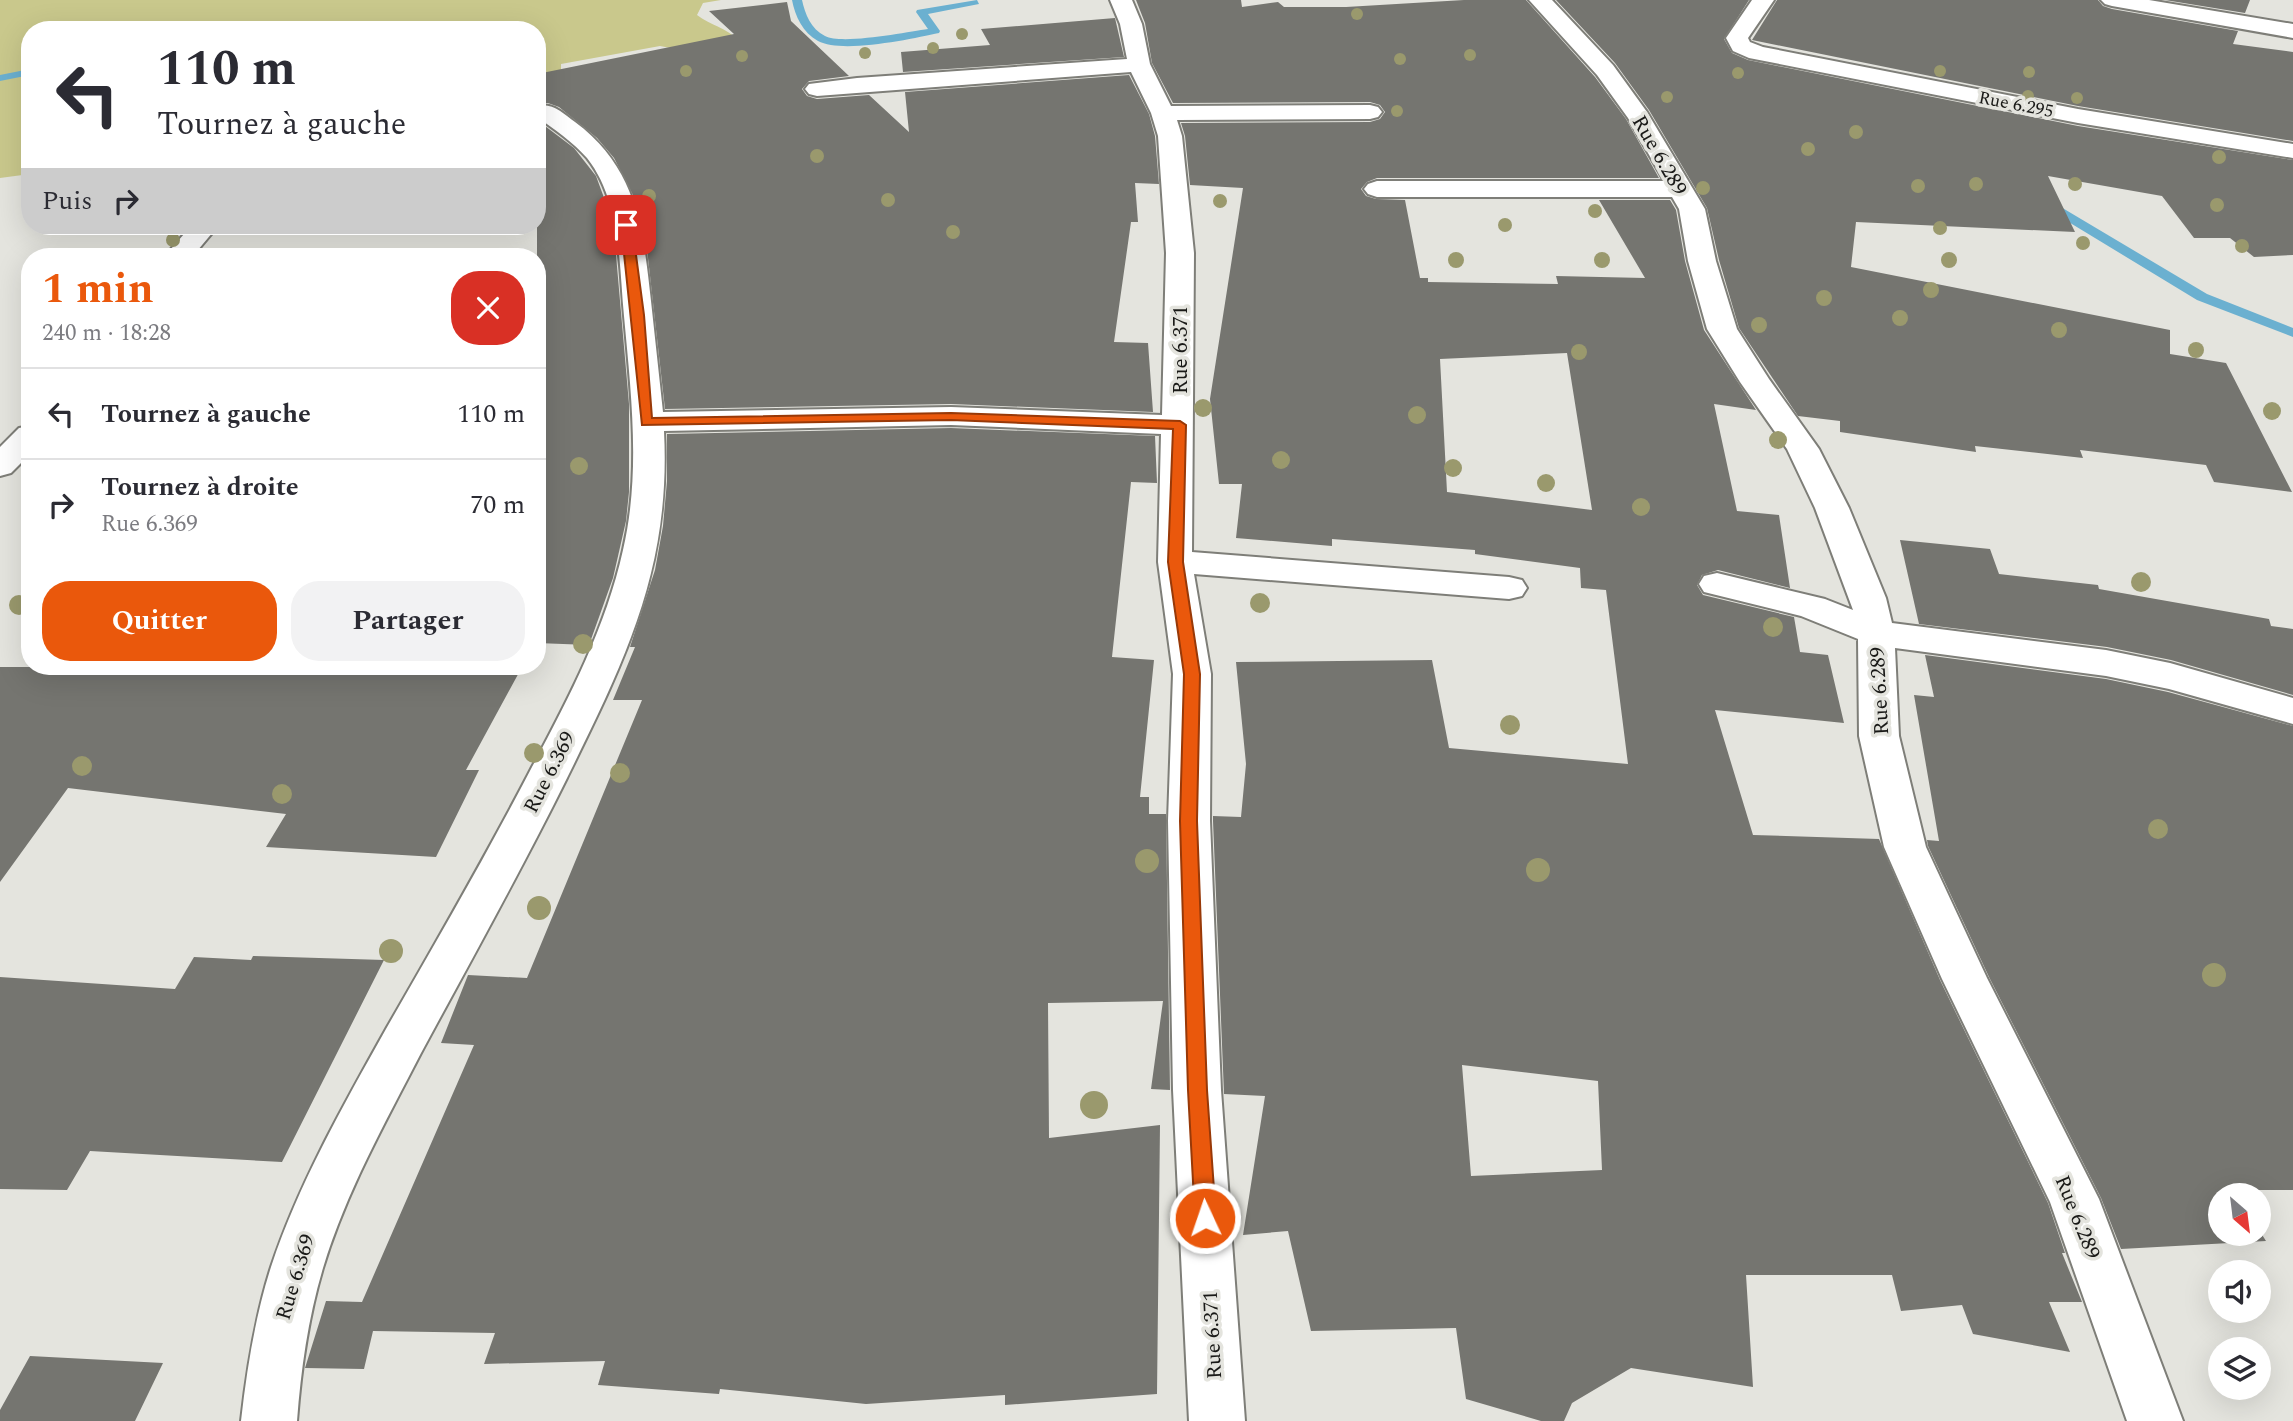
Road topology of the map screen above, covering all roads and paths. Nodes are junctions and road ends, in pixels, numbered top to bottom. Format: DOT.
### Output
graph roads {
  1 [pos="1121,0"];
  2 [pos="1540,0"];
  3 [pos="1763,0"];
  4 [pos="2112,0"];
  5 [pos="2293,31"];
  6 [pos="1139,64"];
  7 [pos="817,89"];
  8 [pos="546,112"];
  9 [pos="1370,112"];
  10 [pos="1163,113"];
  11 [pos="2293,151"];
  12 [pos="1377,189"];
  13 [pos="1681,189"];
  14 [pos="197,235"];
  15 [pos="185,248"];
  16 [pos="646,422"];
  17 [pos="1180,425"];
  18 [pos="21,444"];
  19 [pos="0,466"];
  20 [pos="1175,562"];
  21 [pos="1717,584"];
  22 [pos="1510,588"];
  23 [pos="1876,633"];
  24 [pos="2293,711"];
  25 [pos="269,1421"];
  26 [pos="1217,1421"];
  27 [pos="2155,1421"];
  1 -- 6 [label="street, Rue 6.371"];
  2 -- 13 [label="street, Rue 6.289"];
  3 -- 11 [label="street, Rue 6.295"];
  4 -- 5 [label="street"];
  6 -- 7 [label="street"];
  6 -- 10 [label="street, Rue 6.371"];
  8 -- 16 [label="street, Rue 6.369"];
  9 -- 10 [label="street"];
  10 -- 17 [label="street, Rue 6.371"];
  12 -- 13 [label="street"];
  13 -- 23 [label="street, Rue 6.289"];
  14 -- 15 [label="street"];
  16 -- 17 [label="street"];
  16 -- 25 [label="street, Rue 6.369"];
  17 -- 20 [label="street, Rue 6.371"];
  18 -- 19 [label="street"];
  20 -- 22 [label="street"];
  20 -- 26 [label="street, Rue 6.371"];
  21 -- 23 [label="street"];
  23 -- 24 [label="street"];
  23 -- 27 [label="street, Rue 6.289"];
}
